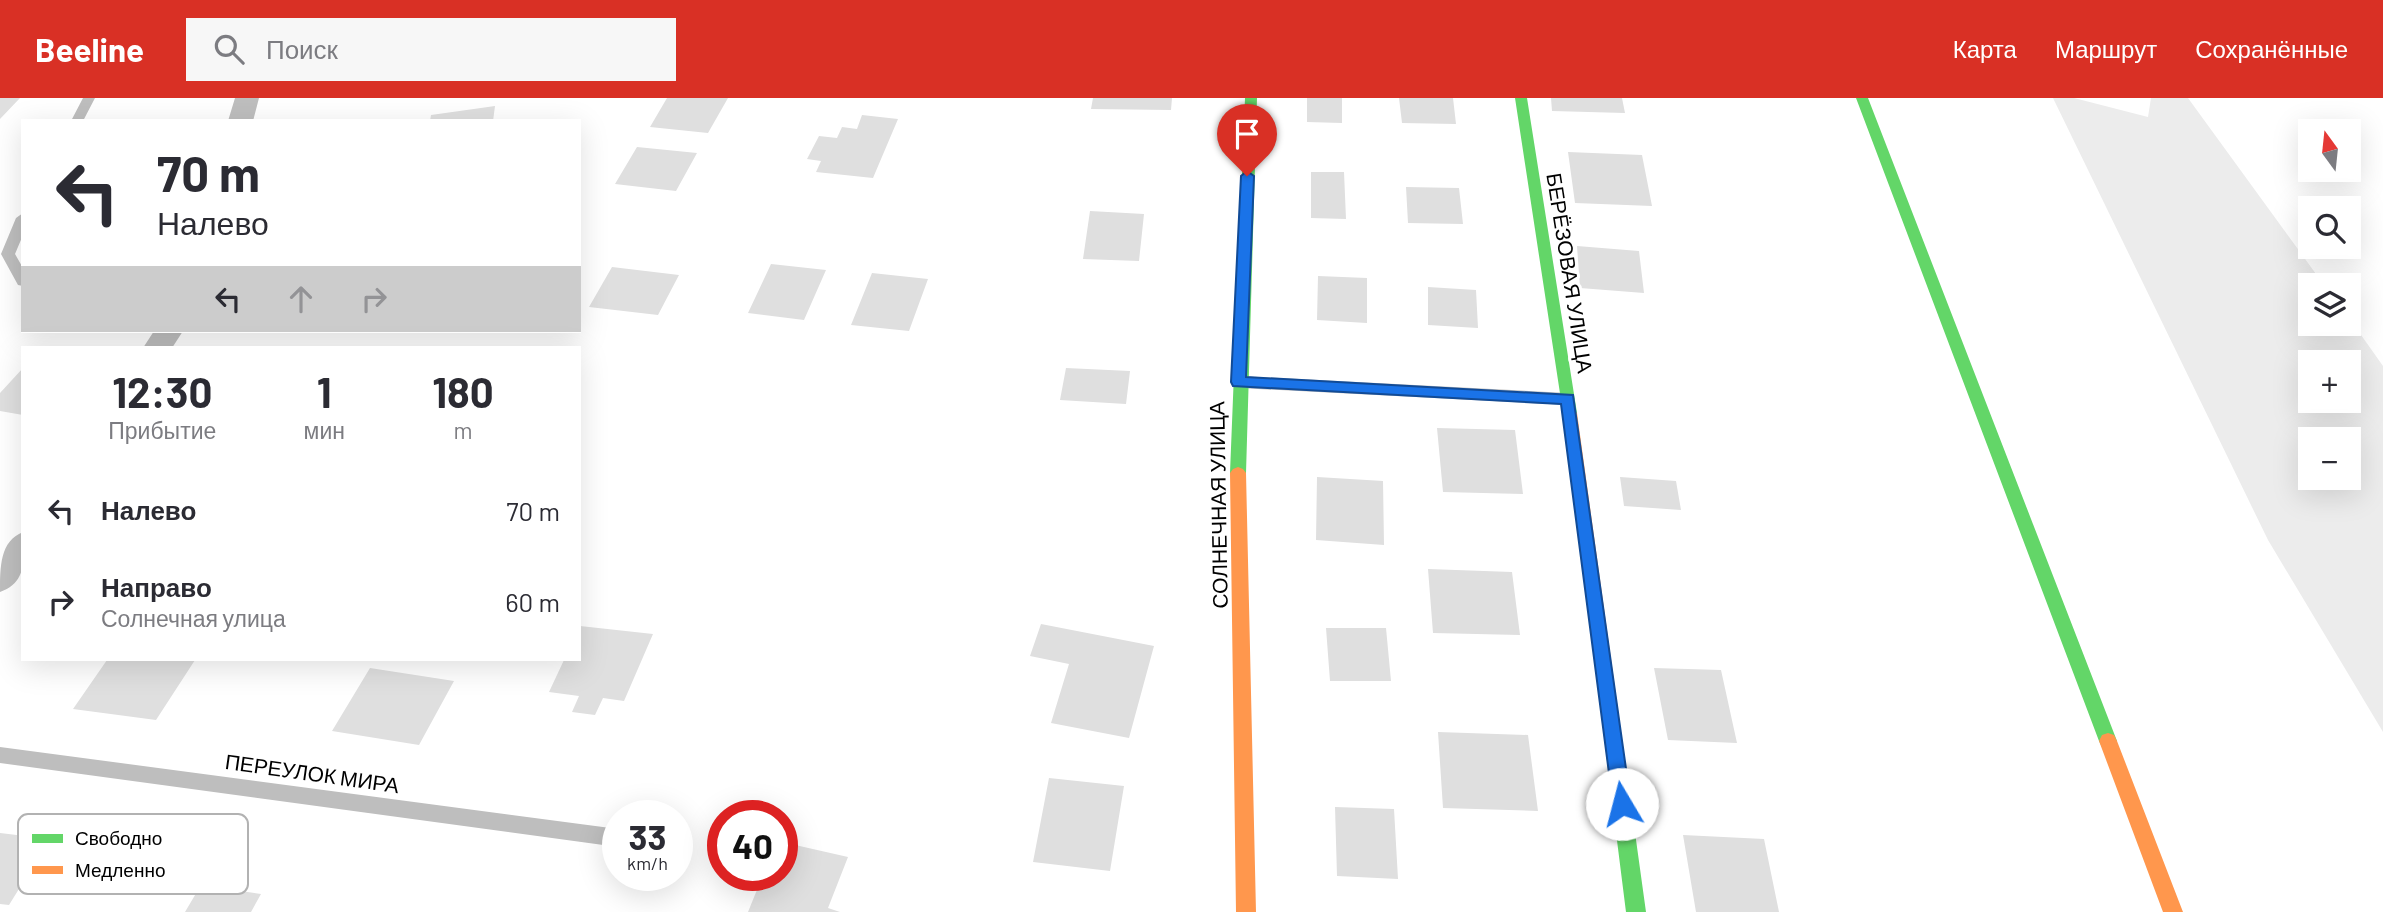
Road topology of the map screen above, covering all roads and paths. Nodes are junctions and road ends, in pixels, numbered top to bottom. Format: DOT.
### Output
graph roads {
  1 [pos="89,98"];
  2 [pos="247,98"];
  3 [pos="1251,98"];
  4 [pos="1521,98"];
  5 [pos="1862,98"];
  6 [pos="77,119"];
  7 [pos="241,119"];
  8 [pos="21,223"];
  9 [pos="21,277"];
  10 [pos="1239,382"];
  11 [pos="1568,399"];
  12 [pos="21,548"];
  13 [pos="0,578"];
  14 [pos="0,755"];
  15 [pos="602,836"];
  16 [pos="1246,912"];
  17 [pos="1636,912"];
  18 [pos="2173,912"];
  1 -- 6 [label="lane"];
  2 -- 7 [label="street"];
  3 -- 10 [label="street, СОЛНЕЧНАЯ УЛИЦА"];
  4 -- 11 [label="street, БЕРЁЗОВАЯ УЛИЦА"];
  5 -- 18 [label="street"];
  8 -- 9 [label="lane"];
  10 -- 11 [label="lane"];
  10 -- 16 [label="street, СОЛНЕЧНАЯ УЛИЦА"];
  11 -- 17 [label="street, БЕРЁЗОВАЯ УЛИЦА"];
  12 -- 13 [label="street"];
  14 -- 15 [label="lane, ПЕРЕУЛОК МИРА"];
}
